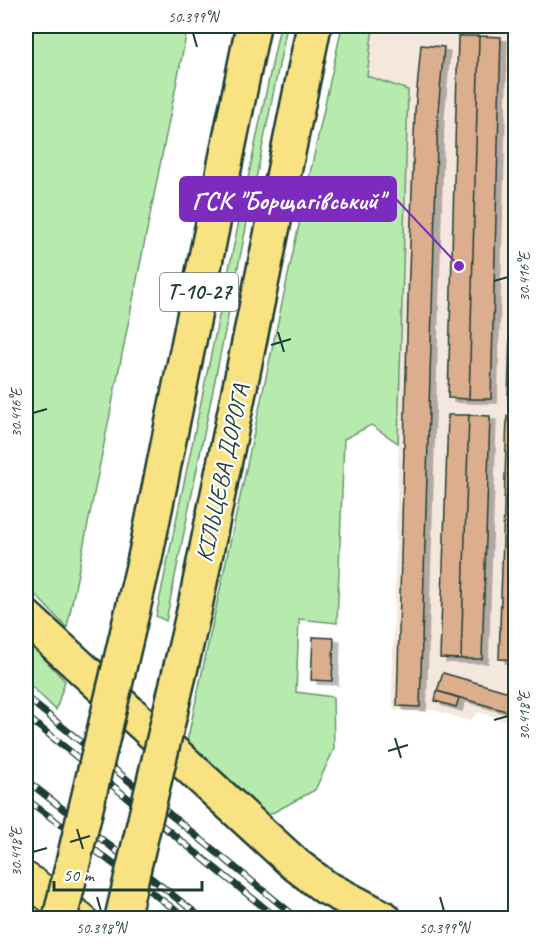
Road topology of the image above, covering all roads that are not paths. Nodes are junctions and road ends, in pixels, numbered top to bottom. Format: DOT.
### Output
graph roads {
  1 [pos="253,26"];
  2 [pos="314,26"];
  3 [pos="26,617"];
  4 [pos="26,879"];
  5 [pos="60,918"];
  6 [pos="80,918"];
  7 [pos="123,918"];
  8 [pos="384,918"];
  1 -- 5 [label="highway, Т-10-27, bridge"];
  2 -- 7 [label="highway, КІЛЬЦЕВА ДОРОГА / Т-10-27, bridge"];
  3 -- 8 [label="highway"];
  4 -- 6 [label="main road"];
}
